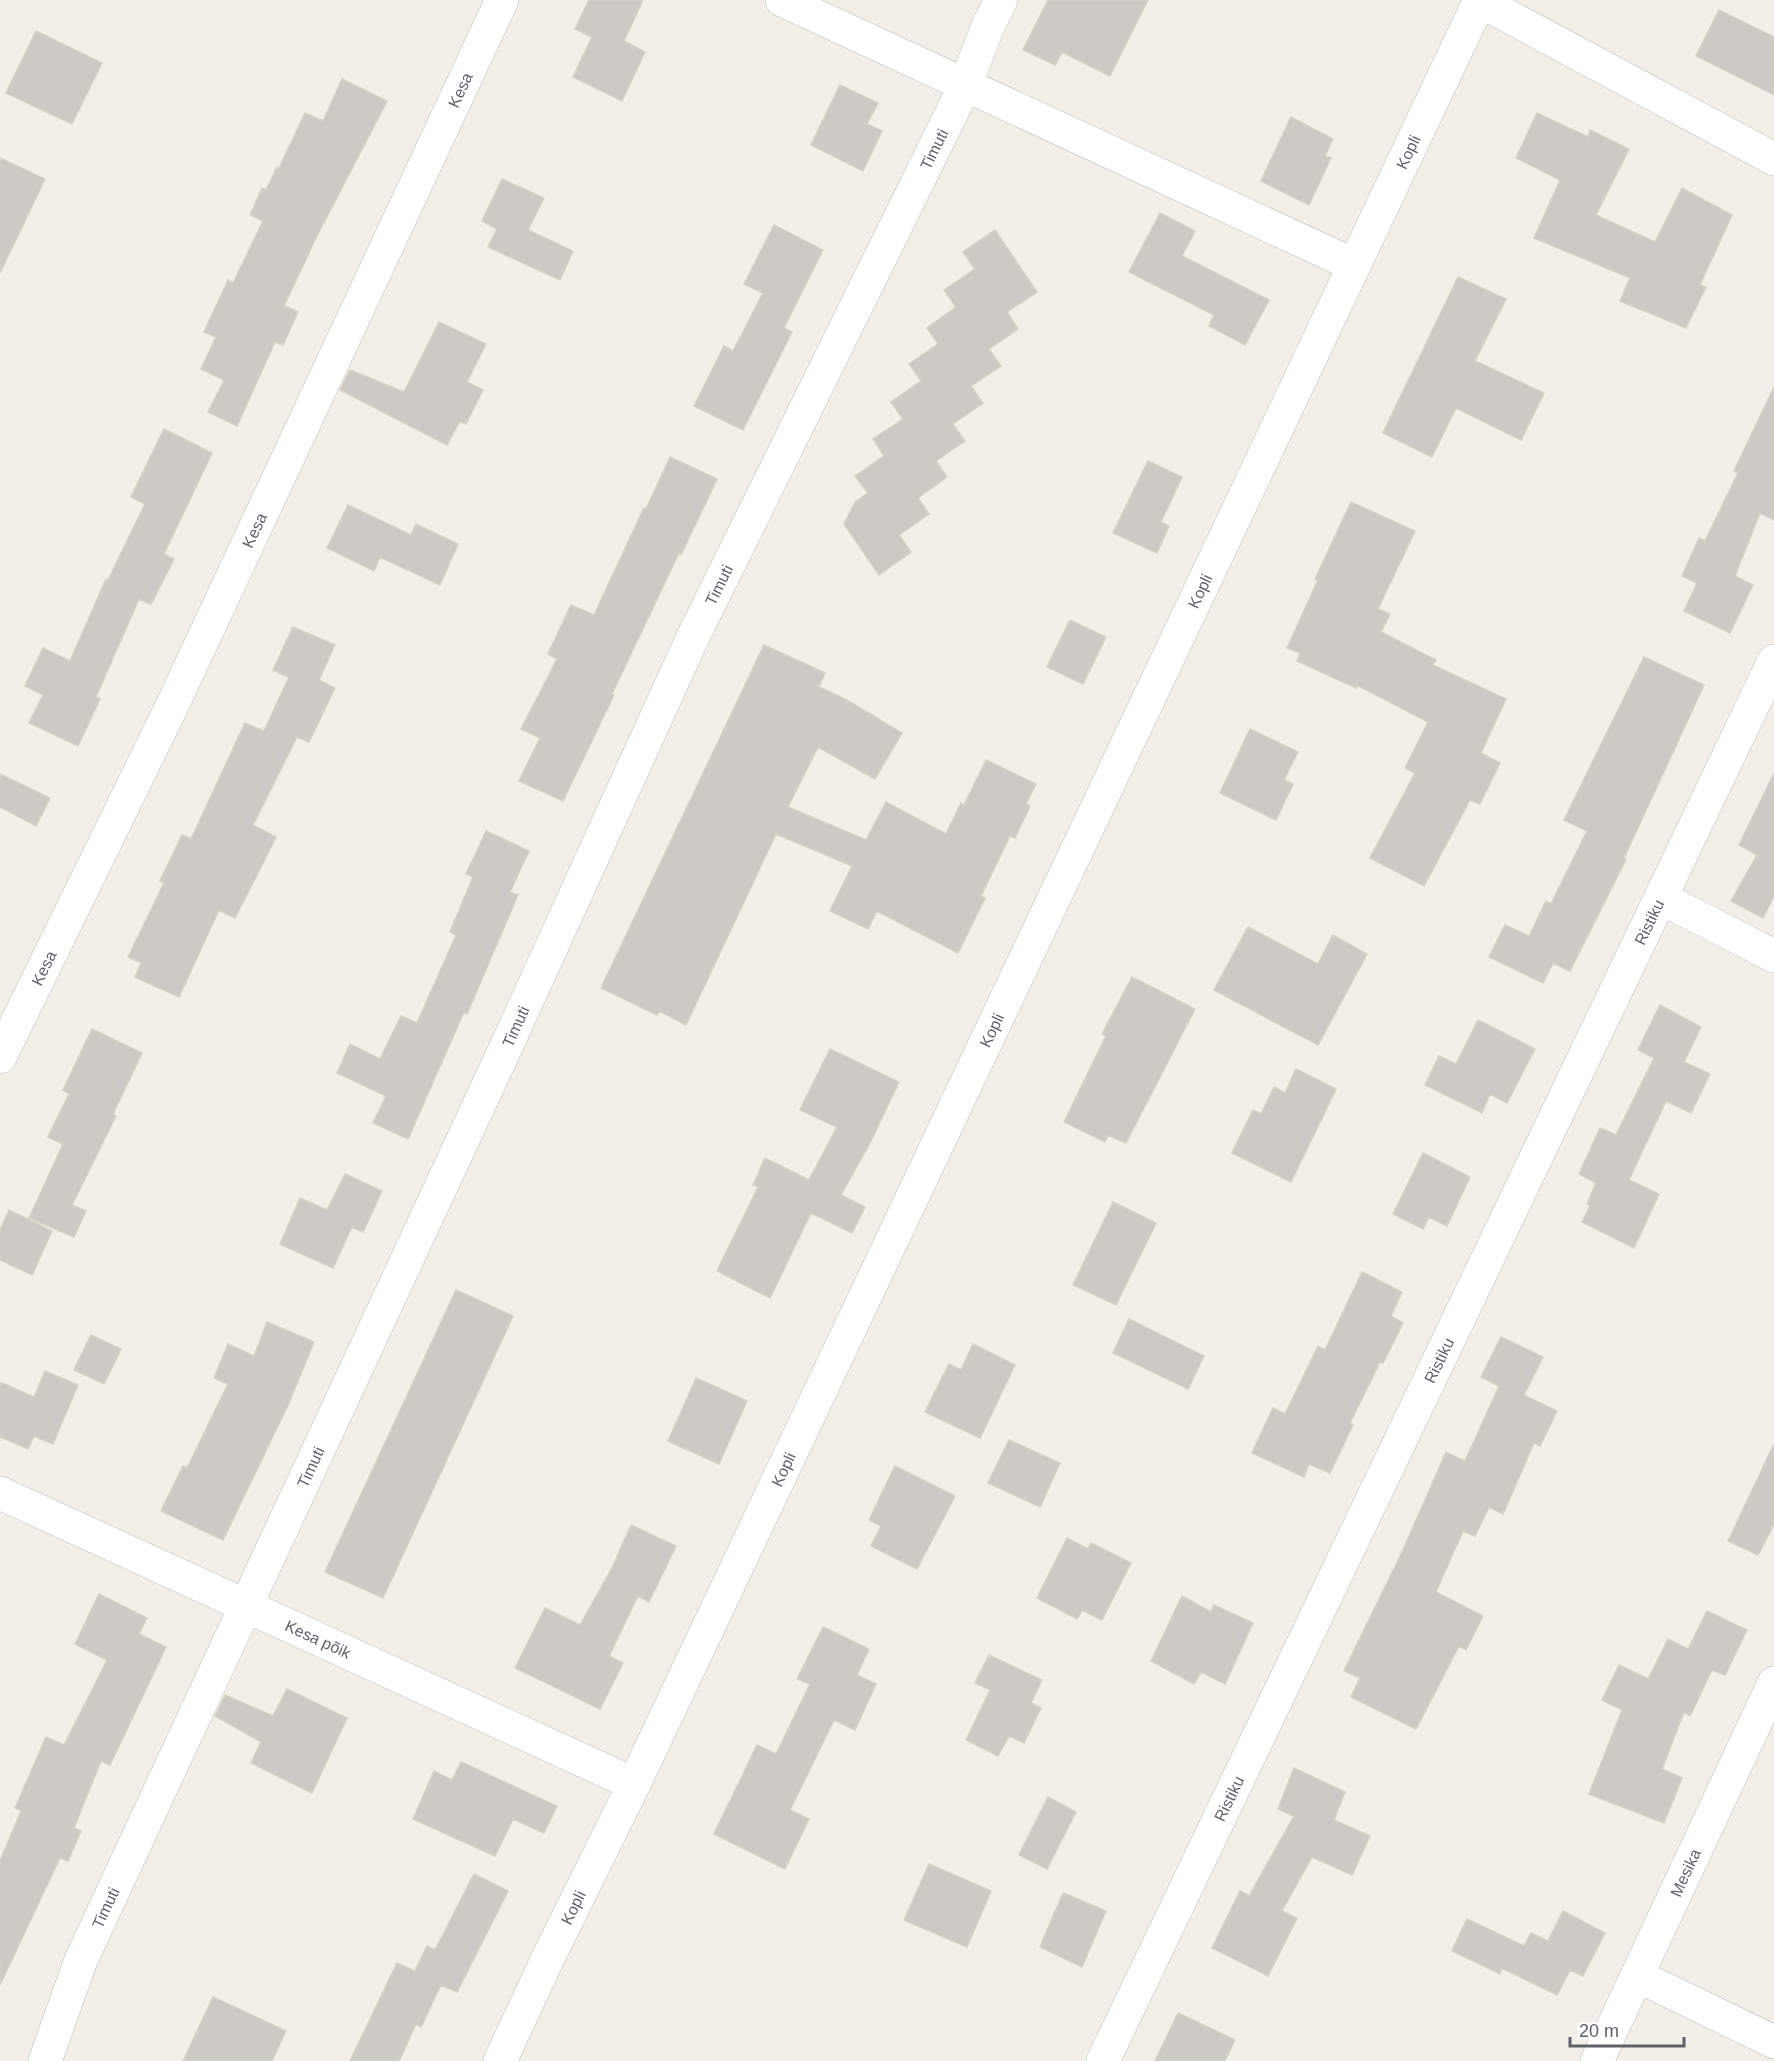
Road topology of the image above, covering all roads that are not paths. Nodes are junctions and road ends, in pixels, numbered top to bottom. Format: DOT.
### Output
graph roads {
  1 [pos="502,0"];
  2 [pos="782,0"];
  3 [pos="1001,0"];
  4 [pos="1480,0"];
  5 [pos="964,86"];
  6 [pos="1774,159"];
  7 [pos="1354,265"];
  8 [pos="1774,661"];
  9 [pos="1661,898"];
  10 [pos="1774,956"];
  11 [pos="0,1057"];
  12 [pos="0,1493"];
  13 [pos="247,1606"];
  14 [pos="1774,1683"];
  15 [pos="634,1784"];
  16 [pos="1638,1976"];
  17 [pos="1774,2042"];
  18 [pos="45,2061"];
  19 [pos="500,2061"];
  20 [pos="1103,2061"];
  21 [pos="1597,2061"];
  1 -- 11 [label="street, Kesa"];
  2 -- 5 [label="street"];
  3 -- 5 [label="street, Timuti"];
  4 -- 6 [label="street"];
  4 -- 7 [label="street, Kopli"];
  5 -- 7 [label="street"];
  5 -- 13 [label="street, Timuti"];
  7 -- 15 [label="street, Kopli"];
  8 -- 9 [label="street, Ristiku"];
  9 -- 10 [label="street"];
  9 -- 20 [label="street, Ristiku"];
  12 -- 13 [label="street, Kesa põik"];
  13 -- 15 [label="street, Kesa põik"];
  13 -- 18 [label="street, Timuti"];
  14 -- 16 [label="street, Mesika"];
  15 -- 19 [label="street, Kopli"];
  16 -- 17 [label="street"];
  16 -- 21 [label="street, Mesika"];
}
